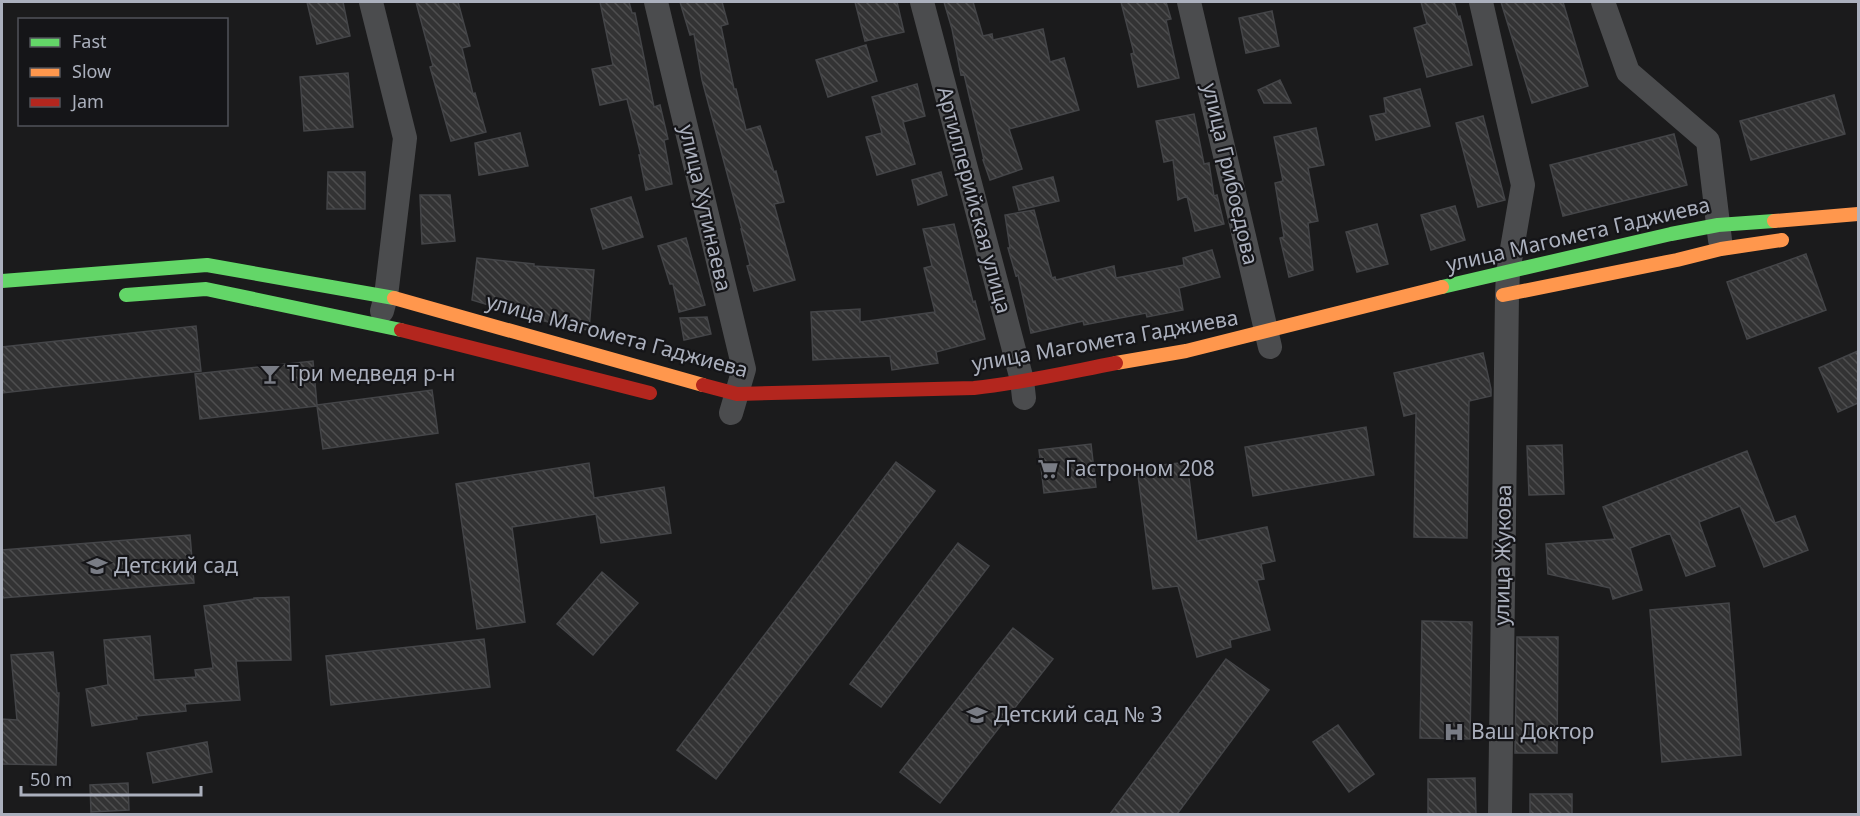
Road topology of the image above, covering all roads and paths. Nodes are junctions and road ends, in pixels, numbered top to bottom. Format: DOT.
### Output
graph roads {
  1 [pos="371,2"];
  2 [pos="656,2"];
  3 [pos="922,2"];
  4 [pos="1189,2"];
  5 [pos="1481,2"];
  6 [pos="1604,2"];
  7 [pos="1858,214"];
  8 [pos="1718,225"];
  9 [pos="1790,239"];
  10 [pos="1721,249"];
  11 [pos="2,281"];
  12 [pos="1503,288"];
  13 [pos="115,295"];
  14 [pos="386,297"];
  15 [pos="378,324"];
  16 [pos="1269,343"];
  17 [pos="1201,361"];
  18 [pos="1167,368"];
  19 [pos="1022,394"];
  20 [pos="663,396"];
  21 [pos="733,408"];
  22 [pos="1500,814"];
  1 -- 14 [label="street"];
  2 -- 21 [label="street, улица Хутинаева"];
  3 -- 19 [label="street, Артиллерийская улица"];
  4 -- 16 [label="street, улица Грибоедова"];
  5 -- 12 [label="street, улица Жукова"];
  6 -- 8 [label="street"];
  7 -- 8 [label="main road, улица Магомета Гаджиева"];
  8 -- 10 [label="street"];
  8 -- 12 [label="main road, улица Магомета Гаджиева"];
  9 -- 10 [label="main road, улица Магомета Гаджиева"];
  10 -- 12 [label="main road, улица Магомета Гаджиева"];
  11 -- 14 [label="main road, улица Магомета Гаджиева"];
  12 -- 16 [label="main road, улица Магомета Гаджиева"];
  12 -- 22 [label="street, улица Жукова"];
  13 -- 15 [label="main road"];
  14 -- 15 [label="street"];
  14 -- 21 [label="main road, улица Магомета Гаджиева"];
  15 -- 20 [label="main road"];
  16 -- 19 [label="main road, улица Магомета Гаджиева"];
  17 -- 18 [label="main road, улица Магомета Гаджиева"];
  19 -- 21 [label="main road, улица Магомета Гаджиева"];
}
